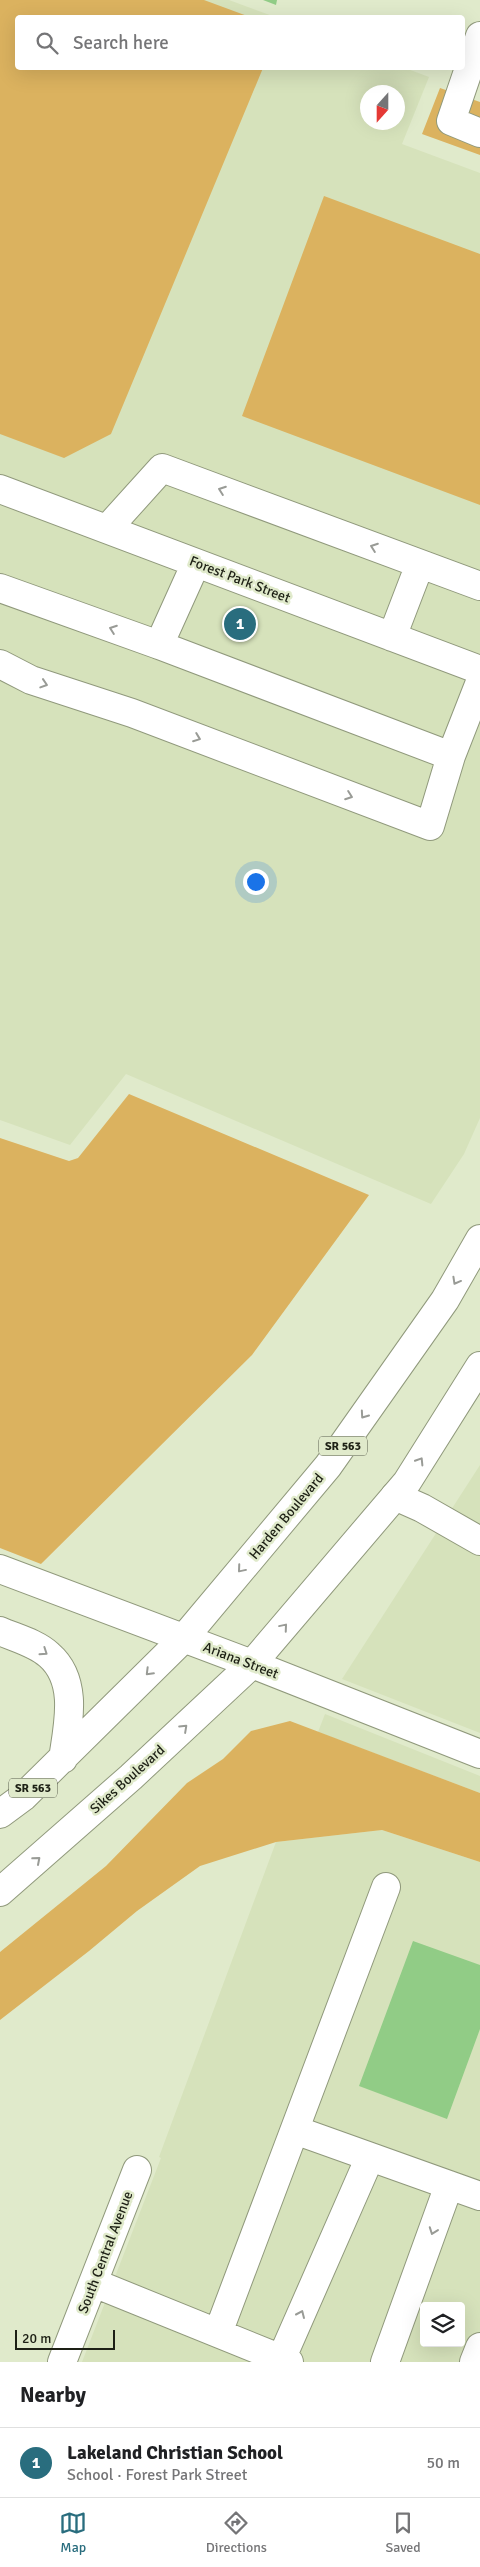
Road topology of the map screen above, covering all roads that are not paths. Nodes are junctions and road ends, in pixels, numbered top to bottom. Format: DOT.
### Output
graph roads {
  1 [pos="480,36"];
  2 [pos="480,133"];
  3 [pos="0,489"];
  4 [pos="106,529"];
  5 [pos="196,563"];
  6 [pos="420,564"];
  7 [pos="480,586"];
  8 [pos="0,588"];
  9 [pos="392,637"];
  10 [pos="159,645"];
  11 [pos="0,664"];
  12 [pos="480,670"];
  13 [pos="480,682"];
  14 [pos="451,756"];
  15 [pos="480,1238"];
  16 [pos="480,1366"];
  17 [pos="395,1496"];
  18 [pos="480,1541"];
  19 [pos="0,1569"];
  20 [pos="0,1631"];
  21 [pos="184,1638"];
  22 [pos="252,1664"];
  23 [pos="480,1754"];
  24 [pos="63,1759"];
  25 [pos="0,1814"];
  26 [pos="386,1887"];
  27 [pos="0,1892"];
  28 [pos="295,2130"];
  29 [pos="370,2157"];
  30 [pos="138,2170"];
  31 [pos="449,2185"];
  32 [pos="480,2196"];
  33 [pos="94,2283"];
  34 [pos="218,2333"];
  35 [pos="480,2347"];
  36 [pos="284,2361"];
  37 [pos="62,2362"];
  38 [pos="385,2362"];
  39 [pos="474,2362"];
  1 -- 2 [label="main road"];
  3 -- 4 [label="main road, Forest Park Street"];
  4 -- 5 [label="main road, Forest Park Street"];
  6 -- 4 [label="main road, one-way"];
  5 -- 9 [label="main road, Forest Park Street"];
  5 -- 10 [label="main road"];
  6 -- 7 [label="main road"];
  6 -- 9 [label="main road"];
  10 -- 8 [label="main road, one-way"];
  9 -- 12 [label="main road, Forest Park Street"];
  10 -- 14 [label="main road"];
  11 -- 14 [label="main road, one-way"];
  13 -- 14 [label="main road"];
  15 -- 21 [label="main road, Harden Boulevard / SR 563, one-way"];
  17 -- 16 [label="main road, one-way"];
  17 -- 18 [label="main road"];
  22 -- 17 [label="main road, one-way"];
  19 -- 21 [label="main road, Ariana Street"];
  20 -- 24 [label="main road, one-way"];
  21 -- 22 [label="main road, Ariana Street"];
  21 -- 24 [label="main road, SR 563, one-way"];
  22 -- 23 [label="main road, Ariana Street"];
  27 -- 22 [label="main road, Sikes Boulevard, one-way"];
  24 -- 25 [label="main road, SR 563"];
  26 -- 28 [label="main road"];
  28 -- 29 [label="main road"];
  28 -- 34 [label="main road"];
  29 -- 31 [label="main road"];
  36 -- 29 [label="main road, one-way"];
  30 -- 33 [label="main road, South Central Avenue"];
  31 -- 32 [label="main road"];
  31 -- 38 [label="main road, one-way"];
  33 -- 34 [label="main road"];
  33 -- 37 [label="main road, South Central Avenue"];
  34 -- 36 [label="main road"];
  35 -- 39 [label="main road"];
}
